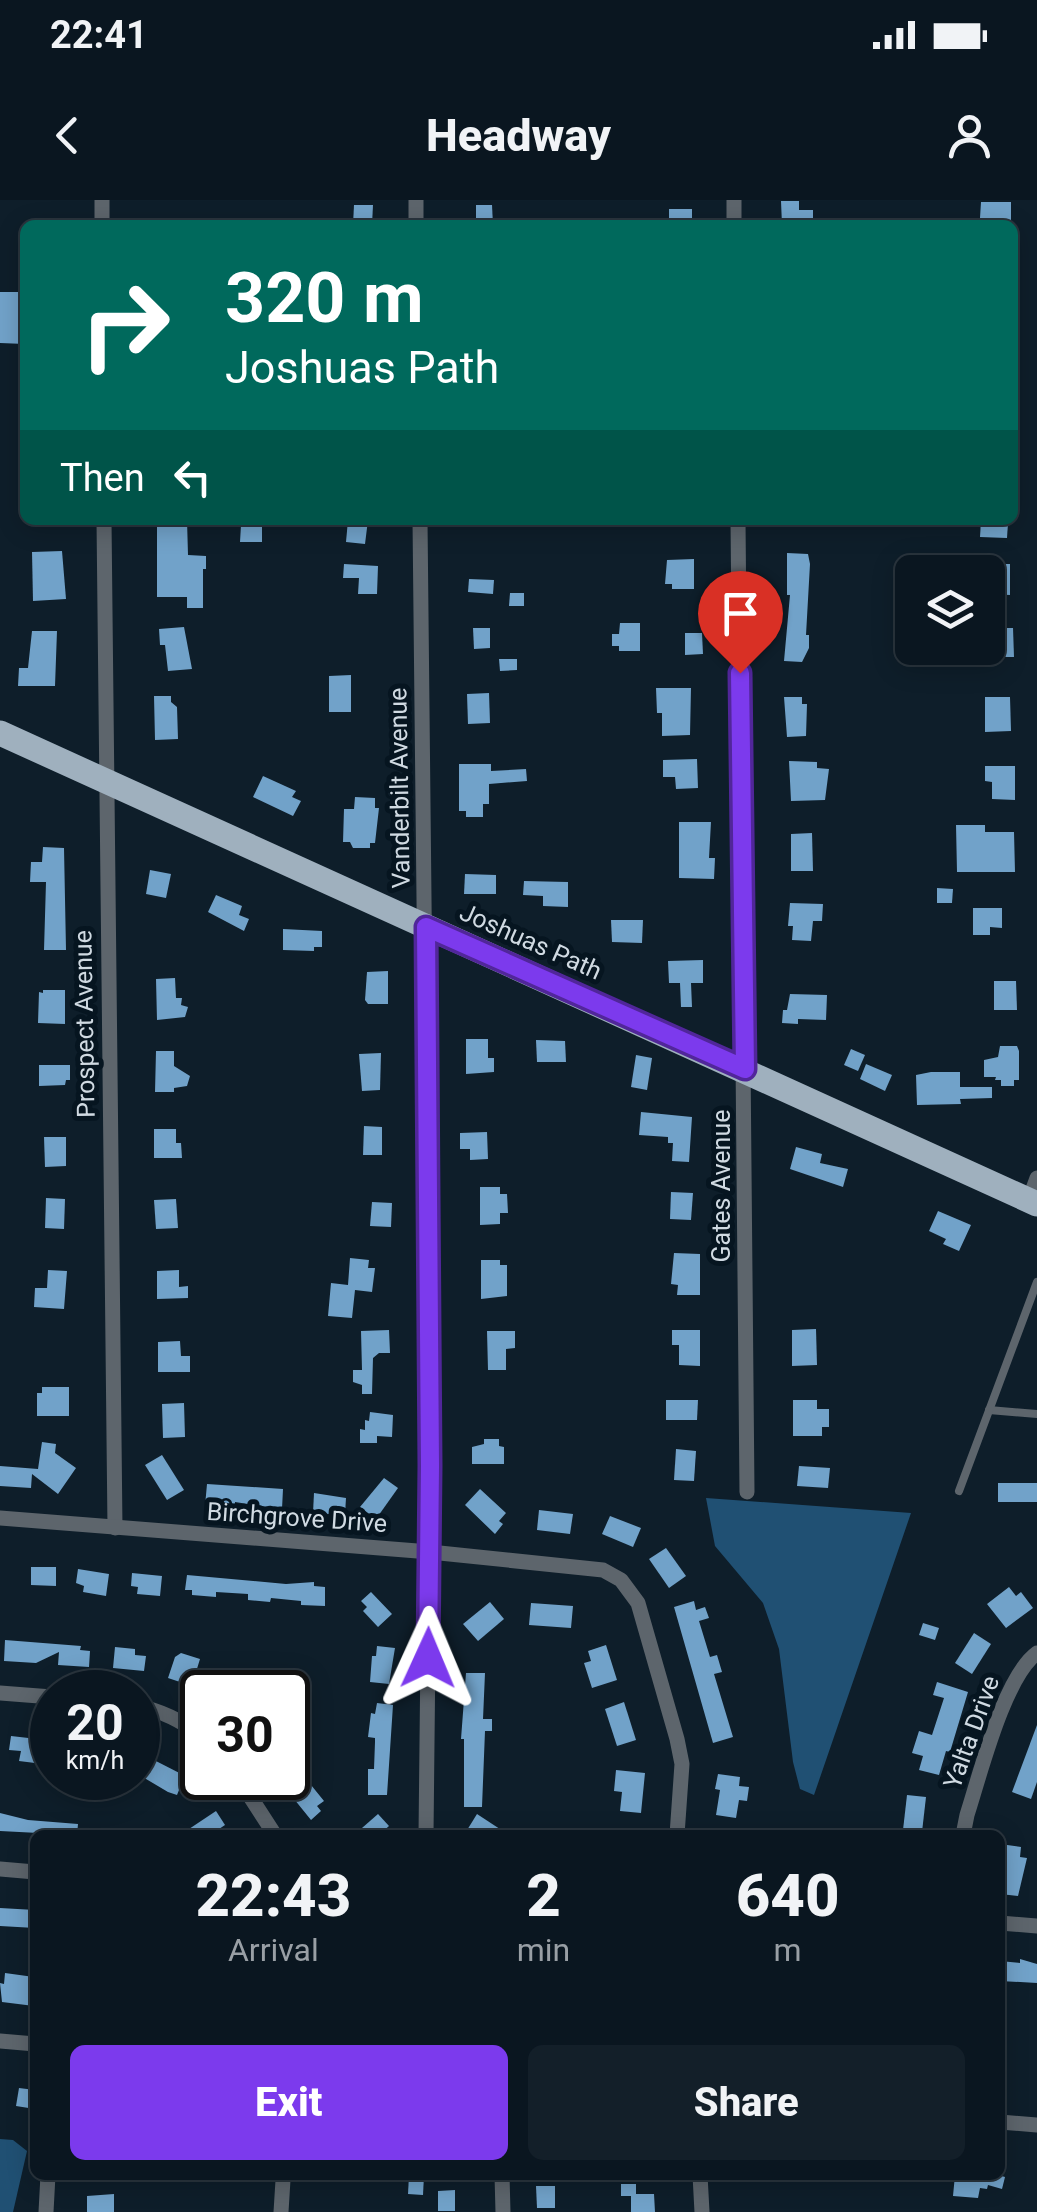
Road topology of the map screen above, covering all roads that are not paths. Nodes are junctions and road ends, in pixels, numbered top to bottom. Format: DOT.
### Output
graph roads {
  1 [pos="104,525"];
  2 [pos="420,525"];
  3 [pos="738,525"];
  4 [pos="0,733"];
  5 [pos="106,782"];
  6 [pos="426,927"];
  7 [pos="745,1069"];
  8 [pos="1034,1194"];
  9 [pos="1037,1282"];
  10 [pos="989,1410"];
  11 [pos="1037,1414"];
  12 [pos="959,1491"];
  13 [pos="747,1492"];
  14 [pos="0,1518"];
  15 [pos="115,1528"];
  16 [pos="430,1552"];
  17 [pos="1037,1653"];
  18 [pos="0,1693"];
  19 [pos="30,1695"];
  20 [pos="252,1800"];
  21 [pos="272,1830"];
  22 [pos="426,1830"];
  23 [pos="677,1830"];
  24 [pos="964,1830"];
  25 [pos="0,1869"];
  26 [pos="30,1872"];
  27 [pos="1005,1923"];
  28 [pos="1037,1926"];
  29 [pos="0,2041"];
  30 [pos="30,2044"];
  31 [pos="1005,2122"];
  32 [pos="1037,2125"];
  33 [pos="48,2180"];
  34 [pos="280,2180"];
  35 [pos="502,2180"];
  36 [pos="700,2180"];
  37 [pos="46,2212"];
  38 [pos="280,2212"];
  39 [pos="503,2212"];
  40 [pos="702,2212"];
  1 -- 5 [label="street, Prospect Avenue"];
  2 -- 6 [label="street, Vanderbilt Avenue"];
  3 -- 7 [label="street, Gates Avenue"];
  4 -- 5 [label="main road, Joshuas Path"];
  5 -- 6 [label="main road, Joshuas Path"];
  5 -- 15 [label="street, Prospect Avenue"];
  6 -- 7 [label="main road, Joshuas Path"];
  6 -- 16 [label="street, Vanderbilt Avenue"];
  7 -- 8 [label="main road, Joshuas Path"];
  7 -- 13 [label="street, Gates Avenue"];
  9 -- 10 [label="lane"];
  10 -- 11 [label="lane"];
  10 -- 12 [label="lane"];
  14 -- 15 [label="street, Birchgrove Drive"];
  15 -- 16 [label="street, Birchgrove Drive"];
  16 -- 22 [label="street, Vanderbilt Avenue"];
  16 -- 23 [label="street, Birchgrove Drive"];
  17 -- 24 [label="street, Yalta Drive"];
  18 -- 19 [label="street"];
  20 -- 21 [label="street"];
  25 -- 26 [label="street"];
  27 -- 28 [label="street"];
  29 -- 30 [label="street"];
  31 -- 32 [label="street"];
  33 -- 37 [label="street"];
  34 -- 38 [label="street"];
  35 -- 39 [label="street"];
  36 -- 40 [label="street"];
}
